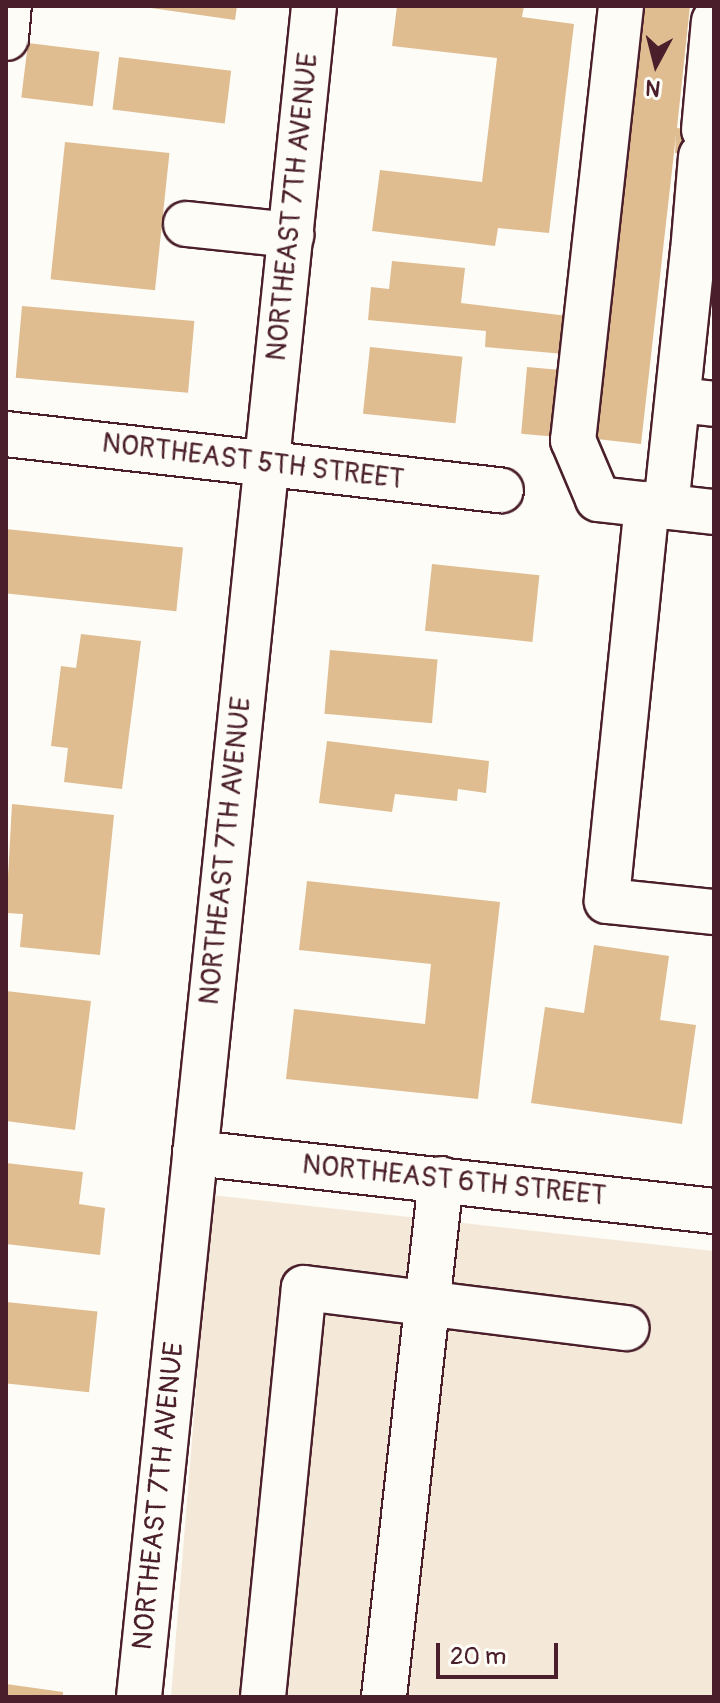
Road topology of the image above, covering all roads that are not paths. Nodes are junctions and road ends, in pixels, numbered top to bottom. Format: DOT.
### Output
graph roads {
  1 [pos="9,6"];
  2 [pos="314,6"];
  3 [pos="621,6"];
  4 [pos="714,21"];
  5 [pos="714,33"];
  6 [pos="6,38"];
  7 [pos="186,224"];
  8 [pos="291,235"];
  9 [pos="704,254"];
  10 [pos="696,402"];
  11 [pos="6,434"];
  12 [pos="267,463"];
  13 [pos="501,490"];
  14 [pos="656,505"];
  15 [pos="714,512"];
  16 [pos="713,906"];
  17 [pos="195,1153"];
  18 [pos="441,1179"];
  19 [pos="714,1211"];
  20 [pos="426,1300"];
  21 [pos="627,1328"];
  22 [pos="139,1697"];
  23 [pos="263,1697"];
  24 [pos="384,1697"];
  1 -- 6 [label="street"];
  2 -- 8 [label="street, NORTHEAST 7TH AVENUE"];
  3 -- 14 [label="street"];
  4 -- 5 [label="street"];
  5 -- 9 [label="street"];
  7 -- 8 [label="street"];
  8 -- 12 [label="street, NORTHEAST 7TH AVENUE"];
  9 -- 10 [label="street"];
  10 -- 14 [label="street"];
  11 -- 12 [label="street, NORTHEAST 5TH STREET"];
  12 -- 13 [label="street, NORTHEAST 5TH STREET"];
  12 -- 17 [label="street, NORTHEAST 7TH AVENUE"];
  14 -- 15 [label="street"];
  14 -- 16 [label="street"];
  17 -- 18 [label="street, NORTHEAST 6TH STREET"];
  17 -- 22 [label="street, NORTHEAST 7TH AVENUE"];
  18 -- 19 [label="street, NORTHEAST 6TH STREET"];
  18 -- 20 [label="street"];
  20 -- 21 [label="street"];
  20 -- 23 [label="street"];
  20 -- 24 [label="street"];
}
